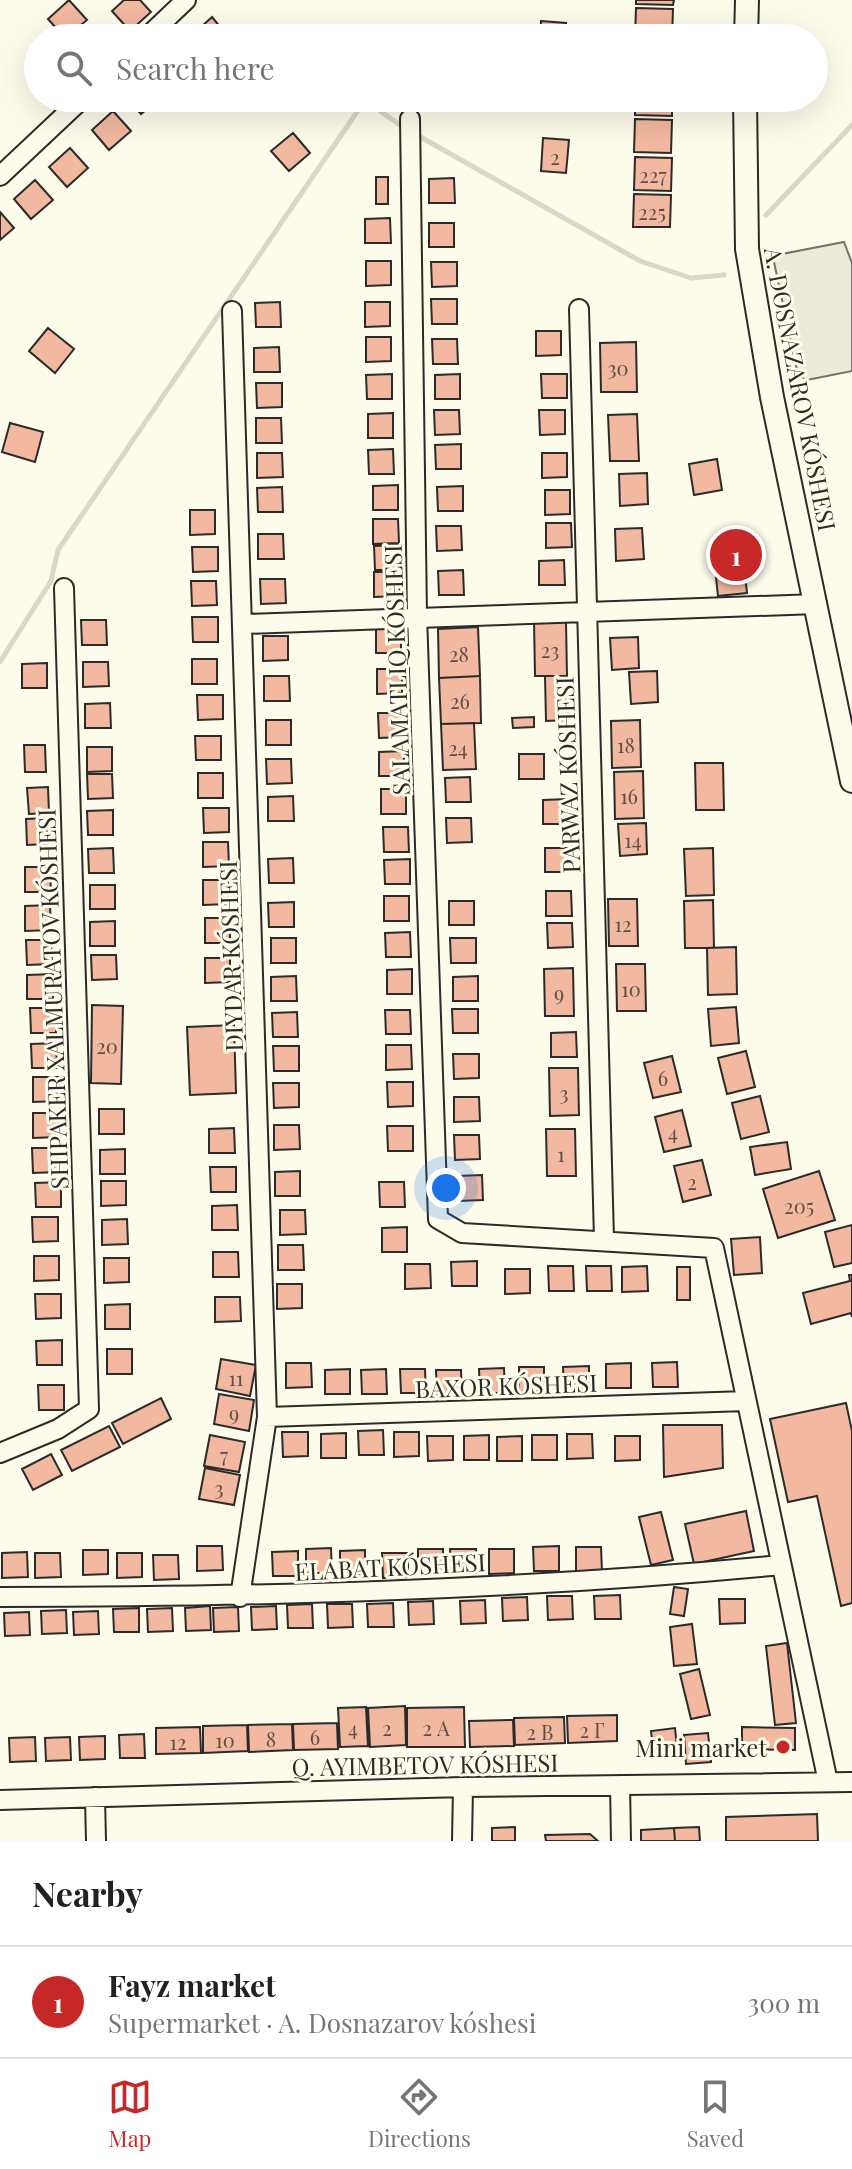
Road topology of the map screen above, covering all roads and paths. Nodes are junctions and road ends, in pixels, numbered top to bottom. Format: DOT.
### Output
graph roads {
  1 [pos="186,0"];
  2 [pos="747,0"];
  3 [pos="161,24"];
  4 [pos="746,24"];
  5 [pos="68,112"];
  6 [pos="745,112"];
  7 [pos="410,119"];
  8 [pos="0,176"];
  9 [pos="579,309"];
  10 [pos="232,311"];
  11 [pos="64,588"];
  12 [pos="817,604"];
  13 [pos="586,611"];
  14 [pos="417,615"];
  15 [pos="245,624"];
  16 [pos="844,701"];
  17 [pos="852,781"];
  18 [pos="604,1239"];
  19 [pos="746,1401"];
  20 [pos="267,1417"];
  21 [pos="0,1453"];
  22 [pos="781,1565"];
  23 [pos="0,1597"];
  24 [pos="240,1597"];
  25 [pos="828,1782"];
  26 [pos="852,1782"];
  27 [pos="620,1785"];
  28 [pos="463,1787"];
  29 [pos="95,1797"];
  30 [pos="0,1800"];
  31 [pos="96,1841"];
  32 [pos="462,1841"];
  33 [pos="621,1841"];
  1 -- 3 [label="street"];
  2 -- 4 [label="main road"];
  5 -- 8 [label="street"];
  6 -- 12 [label="main road, A. DOSNAZAROV KÓSHESI"];
  7 -- 14 [label="street"];
  9 -- 13 [label="street, PARWAZ KÓSHESI"];
  10 -- 15 [label="street, DIYDAR KÓSHESI"];
  11 -- 21 [label="street"];
  12 -- 13 [label="street"];
  12 -- 16 [label="main road, A. DOSNAZAROV KÓSHESI"];
  13 -- 14 [label="street"];
  13 -- 18 [label="street, PARWAZ KÓSHESI"];
  14 -- 15 [label="street"];
  14 -- 18 [label="street"];
  15 -- 20 [label="street, DIYDAR KÓSHESI"];
  16 -- 17 [label="main road, A. DOSNAZAROV KÓSHESI"];
  18 -- 19 [label="street"];
  19 -- 20 [label="street, BAXOR KÓSHESI"];
  19 -- 22 [label="street"];
  20 -- 24 [label="street, DIYDAR KÓSHESI"];
  22 -- 24 [label="street, ELABAT KÓSHESI"];
  22 -- 25 [label="street"];
  23 -- 24 [label="street, ELABAT KÓSHESI"];
  25 -- 26 [label="street"];
  25 -- 27 [label="street"];
  27 -- 28 [label="street"];
  27 -- 33 [label="street"];
  28 -- 29 [label="street"];
  28 -- 32 [label="street"];
  29 -- 30 [label="street"];
  29 -- 31 [label="street"];
}
